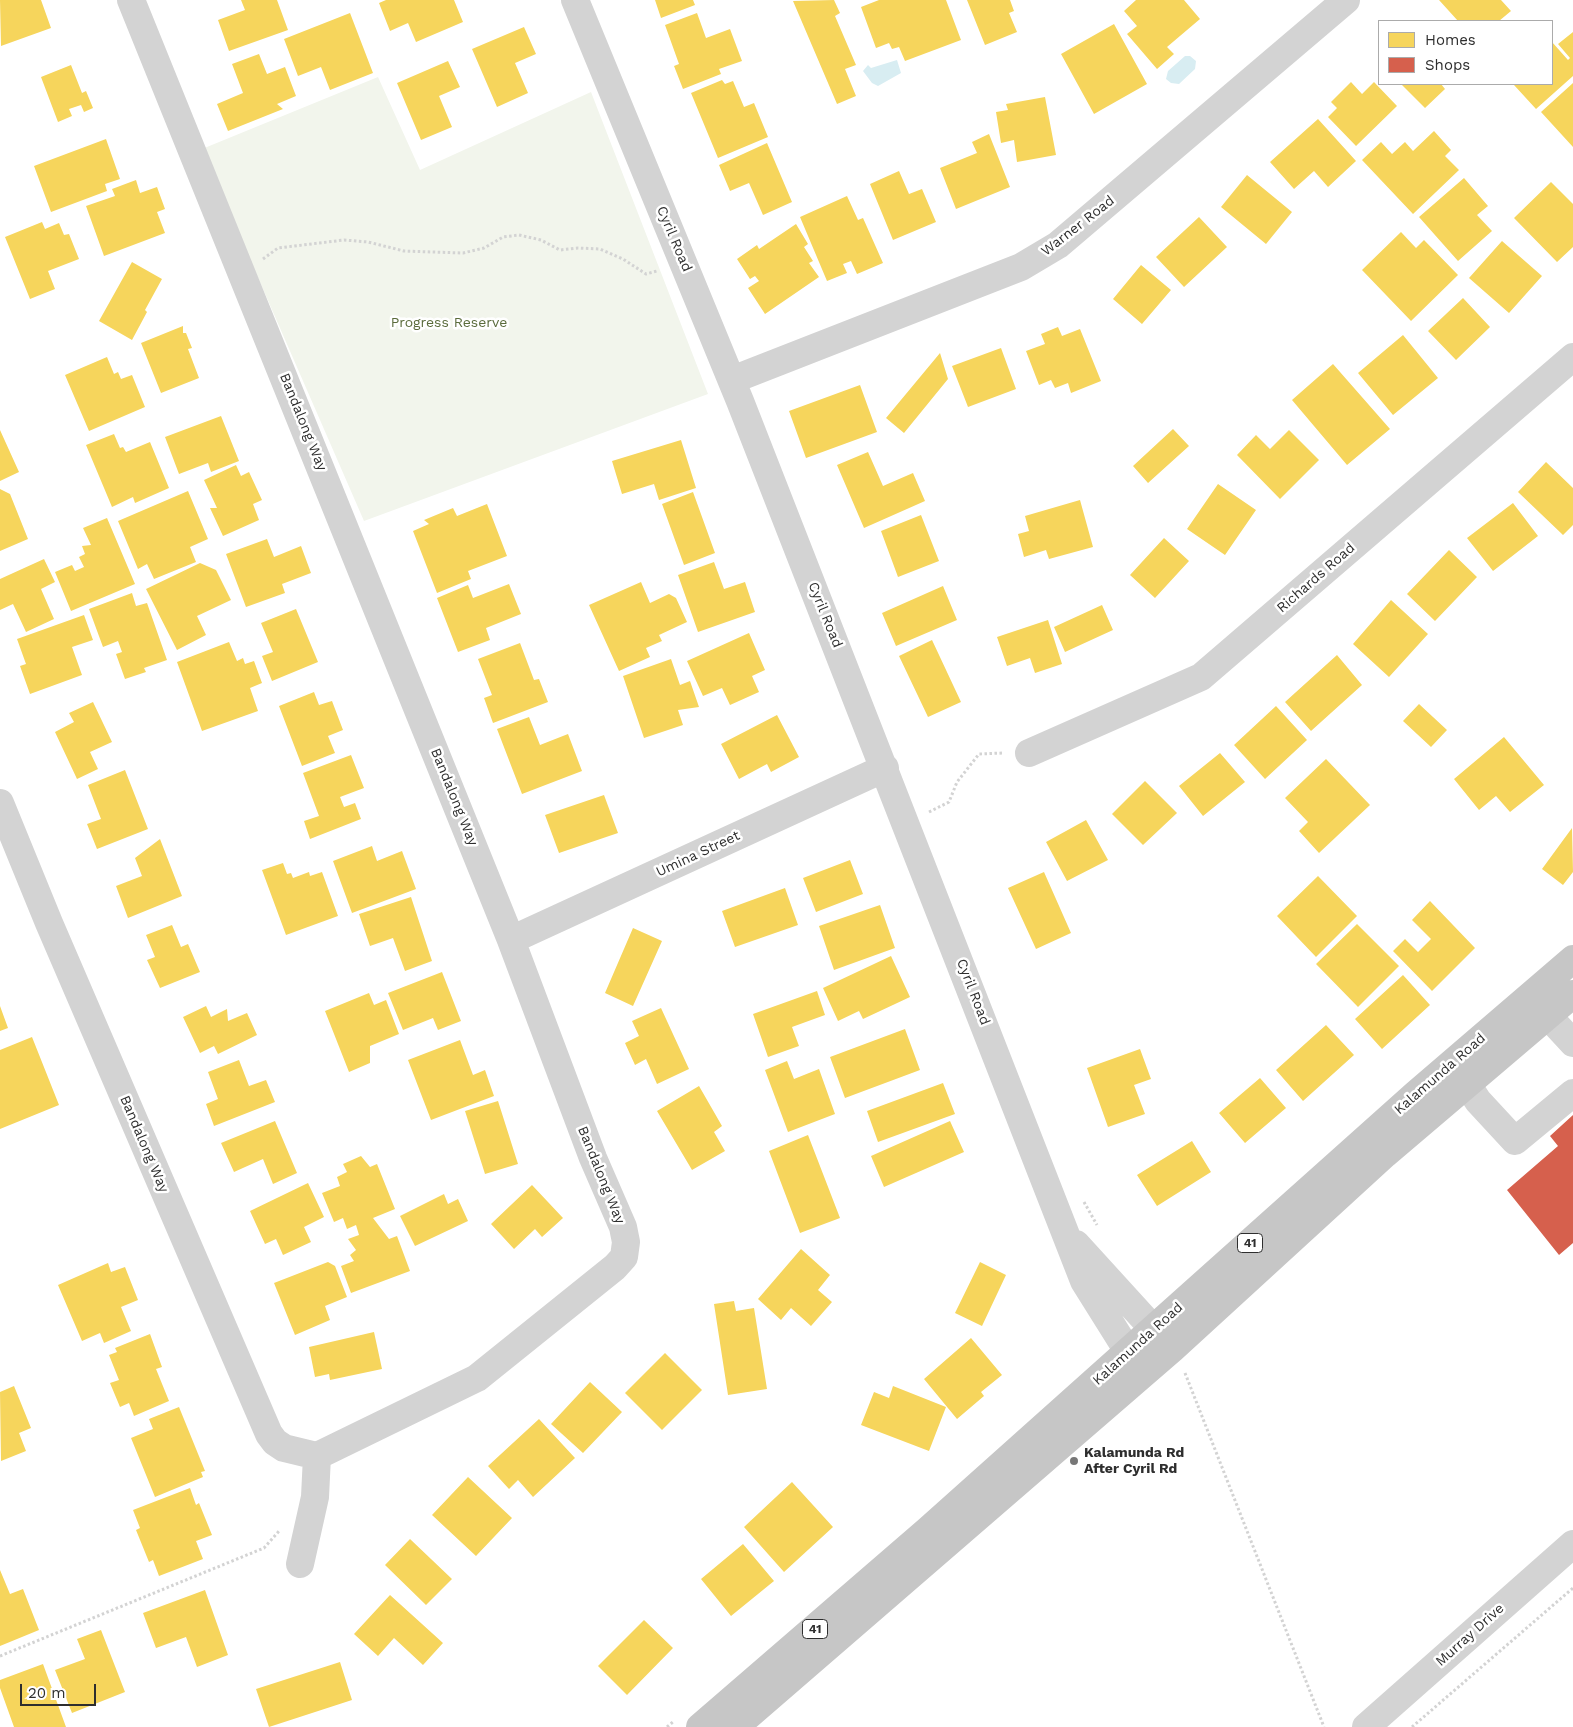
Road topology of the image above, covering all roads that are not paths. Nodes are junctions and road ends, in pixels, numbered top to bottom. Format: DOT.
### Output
graph roads {
  1 [pos="132,0"];
  2 [pos="575,0"];
  3 [pos="1346,0"];
  4 [pos="1573,357"];
  5 [pos="732,380"];
  6 [pos="1029,753"];
  7 [pos="886,768"];
  8 [pos="0,803"];
  9 [pos="511,940"];
  10 [pos="1573,959"];
  11 [pos="1573,994"];
  12 [pos="1548,1016"];
  13 [pos="1573,1043"];
  14 [pos="1468,1084"];
  15 [pos="1573,1093"];
  16 [pos="1067,1234"];
  17 [pos="1153,1329"];
  18 [pos="1178,1361"];
  19 [pos="1135,1364"];
  20 [pos="317,1456"];
  21 [pos="1573,1544"];
  22 [pos="300,1564"];
  23 [pos="700,1727"];
  24 [pos="735,1727"];
  25 [pos="1366,1727"];
  1 -- 9 [label="street, Bandalong Way"];
  2 -- 5 [label="street, Cyril Road"];
  3 -- 5 [label="street, Warner Road"];
  4 -- 6 [label="street, Richards Road"];
  5 -- 7 [label="street, Cyril Road"];
  7 -- 9 [label="street, Umina Street"];
  7 -- 16 [label="street, Cyril Road"];
  8 -- 20 [label="street, Bandalong Way"];
  9 -- 20 [label="street, Bandalong Way"];
  10 -- 17 [label="main road, Kalamunda Road / 41"];
  11 -- 12 [label="main road, Kalamunda Road / 41"];
  12 -- 13 [label="street"];
  12 -- 14 [label="main road, Kalamunda Road / 41"];
  14 -- 15 [label="street"];
  14 -- 18 [label="main road, Kalamunda Road / 41"];
  16 -- 17 [label="street, Cyril Road"];
  16 -- 19 [label="street, Cyril Road"];
  17 -- 18 [label="street, Cyril Road"];
  17 -- 19 [label="main road, Kalamunda Road / 41"];
  18 -- 19 [label="main road, Kalamunda Road / 41"];
  19 -- 23 [label="main road, Kalamunda Road / 41"];
  19 -- 24 [label="main road, Kalamunda Road / 41"];
  20 -- 22 [label="street"];
  21 -- 25 [label="street, Murray Drive"];
}
